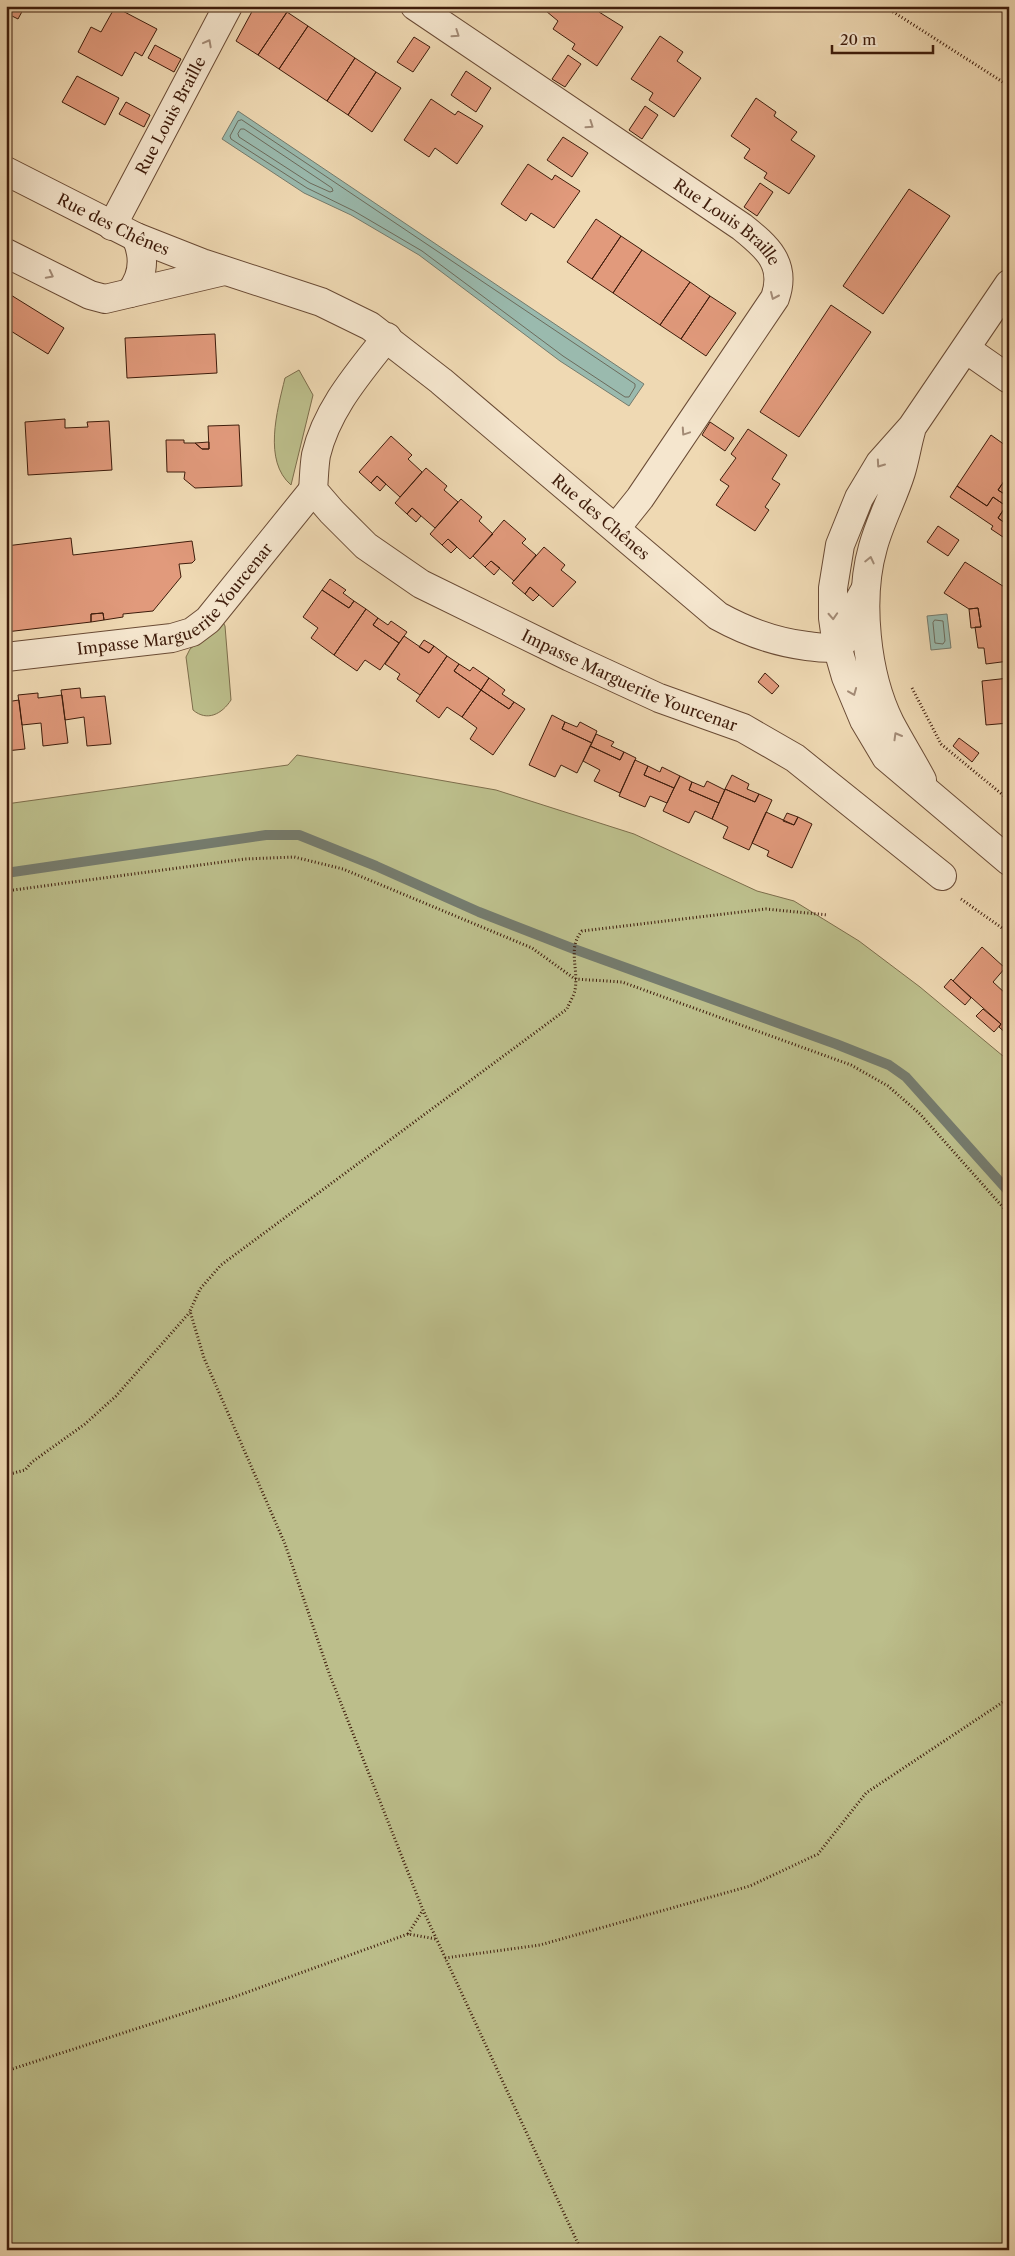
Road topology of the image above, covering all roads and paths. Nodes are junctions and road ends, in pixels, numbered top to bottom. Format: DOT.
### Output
graph roads {
  1 [pos="228,6"];
  2 [pos="415,6"];
  3 [pos="884,6"];
  4 [pos="1009,86"];
  5 [pos="6,171"];
  6 [pos="112,226"];
  7 [pos="136,237"];
  8 [pos="6,253"];
  9 [pos="224,271"];
  10 [pos="1009,284"];
  11 [pos="130,293"];
  12 [pos="387,337"];
  13 [pos="966,349"];
  14 [pos="1009,378"];
  15 [pos="912,427"];
  16 [pos="313,490"];
  17 [pos="616,528"];
  18 [pos="866,589"];
  19 [pos="837,646"];
  20 [pos="6,657"];
  21 [pos="904,689"];
  22 [pos="930,793"];
  23 [pos="1009,800"];
  24 [pos="1009,861"];
  25 [pos="942,876"];
  26 [pos="6,891"];
  27 [pos="959,898"];
  28 [pos="828,915"];
  29 [pos="1009,933"];
  30 [pos="575,979"];
  31 [pos="1009,1214"];
  32 [pos="190,1311"];
  33 [pos="6,1475"];
  34 [pos="1009,1698"];
  35 [pos="423,1910"];
  36 [pos="408,1934"];
  37 [pos="436,1939"];
  38 [pos="445,1958"];
  39 [pos="6,2071"];
  40 [pos="581,2250"];
  6 -- 1 [label="street, Rue Louis Braille, one-way"];
  2 -- 17 [label="street, Rue Louis Braille, one-way"];
  3 -- 4 [label="path"];
  5 -- 6 [label="street, Rue des Chênes"];
  6 -- 7 [label="street, Rue des Chênes"];
  7 -- 9 [label="street, Rue des Chênes"];
  7 -- 11 [label="street"];
  8 -- 11 [label="street, one-way"];
  9 -- 11 [label="street"];
  9 -- 12 [label="street, Rue des Chênes"];
  10 -- 13 [label="street"];
  12 -- 16 [label="street"];
  12 -- 17 [label="street, Rue des Chênes"];
  13 -- 14 [label="street"];
  13 -- 15 [label="street"];
  18 -- 15 [label="street, one-way"];
  15 -- 19 [label="street, one-way"];
  16 -- 20 [label="street, Impasse Marguerite Yourcenar"];
  16 -- 25 [label="street, Impasse Marguerite Yourcenar"];
  17 -- 19 [label="street, Rue des Chênes"];
  18 -- 19 [label="street"];
  22 -- 18 [label="street, one-way"];
  19 -- 22 [label="street, one-way"];
  21 -- 23 [label="path"];
  22 -- 24 [label="street"];
  26 -- 30 [label="path"];
  27 -- 29 [label="path"];
  28 -- 30 [label="path"];
  30 -- 31 [label="path"];
  30 -- 32 [label="path"];
  32 -- 33 [label="path"];
  32 -- 35 [label="path"];
  34 -- 38 [label="path"];
  35 -- 36 [label="path"];
  35 -- 37 [label="path"];
  36 -- 37 [label="path"];
  36 -- 39 [label="path"];
  37 -- 38 [label="path"];
  38 -- 40 [label="path"];
}
